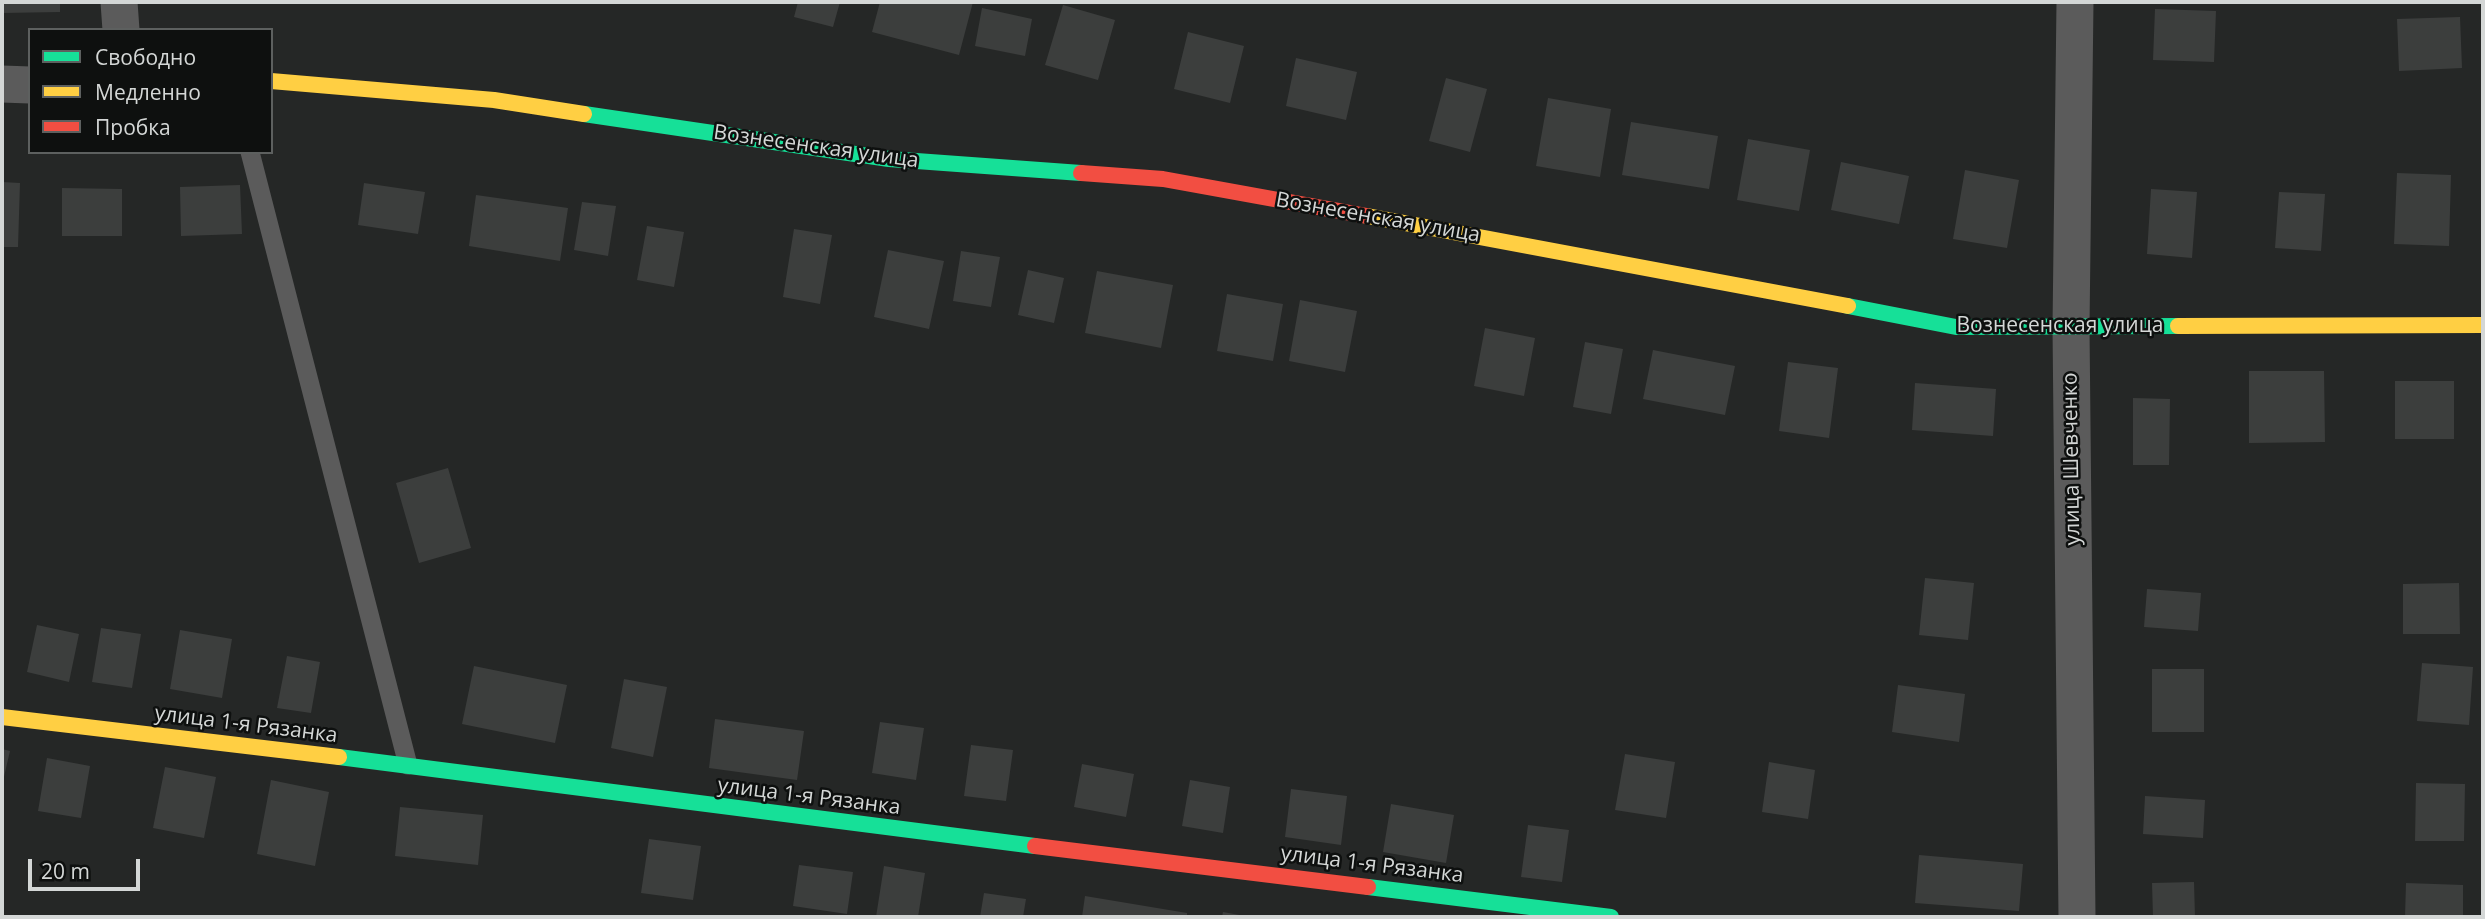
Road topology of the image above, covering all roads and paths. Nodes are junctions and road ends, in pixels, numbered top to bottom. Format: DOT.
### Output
graph roads {
  1 [pos="119,2"];
  2 [pos="2075,2"];
  3 [pos="121,28"];
  4 [pos="273,81"];
  5 [pos="2,84"];
  6 [pos="28,85"];
  7 [pos="251,154"];
  8 [pos="2483,325"];
  9 [pos="2070,327"];
  10 [pos="2,717"];
  11 [pos="408,765"];
  12 [pos="1611,917"];
  13 [pos="2077,917"];
  1 -- 3 [label="street"];
  2 -- 9 [label="street, улица Шевченко"];
  4 -- 9 [label="street, Вознесенская улица"];
  5 -- 6 [label="street"];
  7 -- 11 [label="lane"];
  8 -- 9 [label="street, Вознесенская улица"];
  9 -- 13 [label="street, улица Шевченко"];
  10 -- 11 [label="street, улица 1-я Рязанка"];
  11 -- 12 [label="street, улица 1-я Рязанка"];
}
